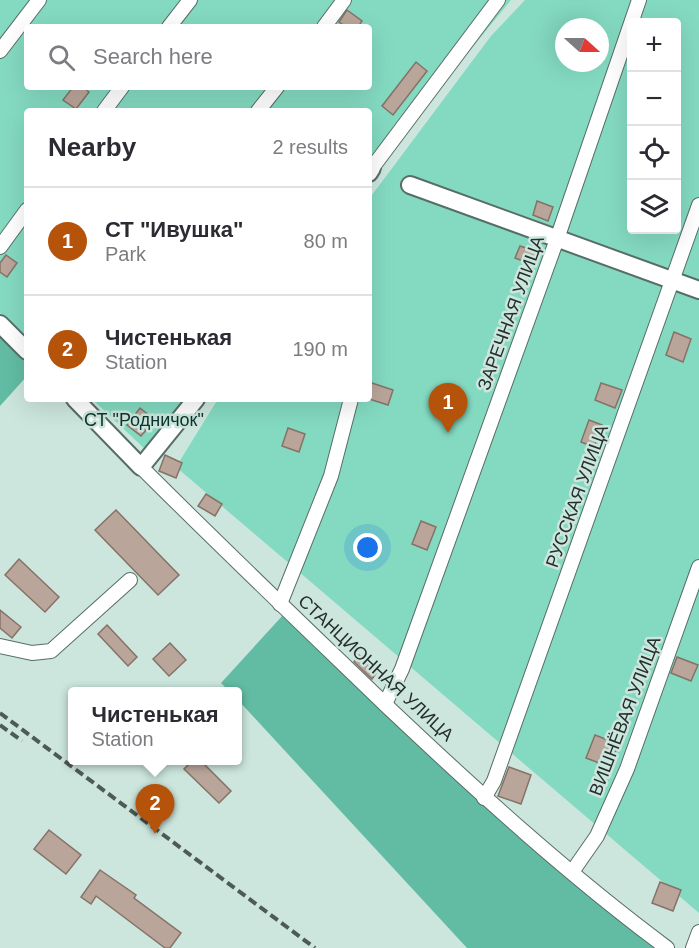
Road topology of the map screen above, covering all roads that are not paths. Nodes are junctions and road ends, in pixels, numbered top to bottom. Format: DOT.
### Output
graph roads {
  1 [pos="39,0"];
  2 [pos="190,0"];
  3 [pos="344,0"];
  4 [pos="498,0"];
  5 [pos="639,0"];
  6 [pos="171,24"];
  7 [pos="326,24"];
  8 [pos="0,51"];
  9 [pos="120,90"];
  10 [pos="275,90"];
  11 [pos="106,108"];
  12 [pos="260,108"];
  13 [pos="372,169"];
  14 [pos="410,185"];
  15 [pos="699,205"];
  16 [pos="24,214"];
  17 [pos="556,239"];
  18 [pos="0,247"];
  19 [pos="673,280"];
  20 [pos="699,290"];
  21 [pos="0,324"];
  22 [pos="24,348"];
  23 [pos="78,402"];
  24 [pos="194,402"];
  25 [pos="350,402"];
  26 [pos="141,467"];
  27 [pos="699,567"];
  28 [pos="130,580"];
  29 [pos="280,604"];
  30 [pos="0,646"];
  31 [pos="385,704"];
  32 [pos="484,798"];
  33 [pos="572,872"];
  34 [pos="699,932"];
  35 [pos="667,948"];
  36 [pos="693,948"];
  1 -- 8 [label="street"];
  2 -- 6 [label="street"];
  3 -- 7 [label="street"];
  4 -- 13 [label="street"];
  5 -- 17 [label="street, ЗАРЕЧНАЯ УЛИЦА"];
  9 -- 11 [label="street"];
  10 -- 12 [label="street"];
  14 -- 17 [label="street"];
  15 -- 19 [label="street, РУССКАЯ УЛИЦА"];
  16 -- 18 [label="street"];
  17 -- 19 [label="street"];
  17 -- 31 [label="street, ЗАРЕЧНАЯ УЛИЦА"];
  19 -- 20 [label="street"];
  19 -- 32 [label="street, РУССКАЯ УЛИЦА"];
  21 -- 22 [label="street"];
  23 -- 26 [label="street, СТАНЦИОННАЯ УЛИЦА"];
  24 -- 26 [label="street"];
  25 -- 29 [label="street"];
  26 -- 29 [label="street, СТАНЦИОННАЯ УЛИЦА"];
  27 -- 33 [label="street, ВИШНЁВАЯ УЛИЦА"];
  28 -- 30 [label="street"];
  29 -- 31 [label="street, СТАНЦИОННАЯ УЛИЦА"];
  31 -- 32 [label="street, СТАНЦИОННАЯ УЛИЦА"];
  32 -- 33 [label="street, СТАНЦИОННАЯ УЛИЦА"];
  33 -- 35 [label="street, СТАНЦИОННАЯ УЛИЦА"];
  34 -- 36 [label="street"];
}
